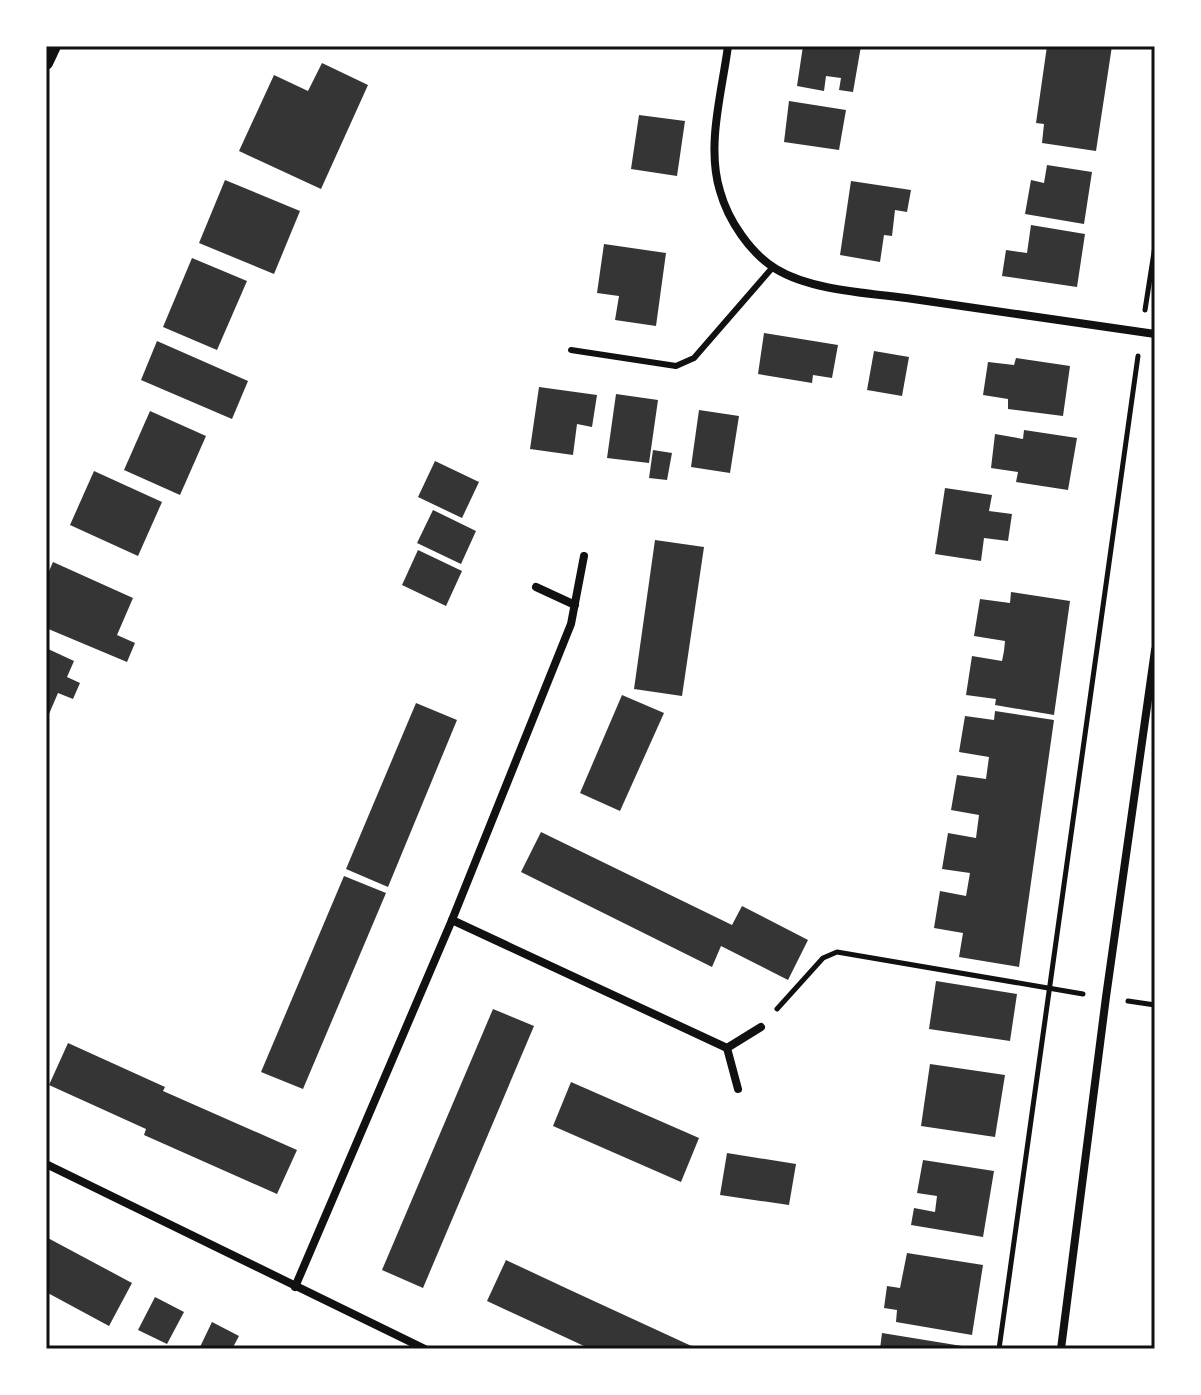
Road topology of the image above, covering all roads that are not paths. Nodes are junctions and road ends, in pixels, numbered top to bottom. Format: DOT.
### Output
graph roads {
  1 [pos="54,46"];
  2 [pos="728,46"];
  3 [pos="46,63"];
  4 [pos="773,267"];
  5 [pos="1155,334"];
  6 [pos="571,350"];
  7 [pos="584,556"];
  8 [pos="536,587"];
  9 [pos="575,605"];
  10 [pos="1155,650"];
  11 [pos="452,920"];
  12 [pos="761,1027"];
  13 [pos="727,1048"];
  14 [pos="738,1089"];
  15 [pos="46,1164"];
  16 [pos="295,1287"];
  17 [pos="425,1349"];
  18 [pos="1061,1349"];
  1 -- 3 [label="street"];
  2 -- 4 [label="street"];
  4 -- 5 [label="street"];
  4 -- 6 [label="lane"];
  7 -- 9 [label="street"];
  8 -- 9 [label="street"];
  9 -- 11 [label="street"];
  10 -- 18 [label="street"];
  11 -- 13 [label="street"];
  11 -- 16 [label="street"];
  12 -- 13 [label="street"];
  13 -- 14 [label="street"];
  15 -- 16 [label="street"];
  16 -- 17 [label="street"];
}
